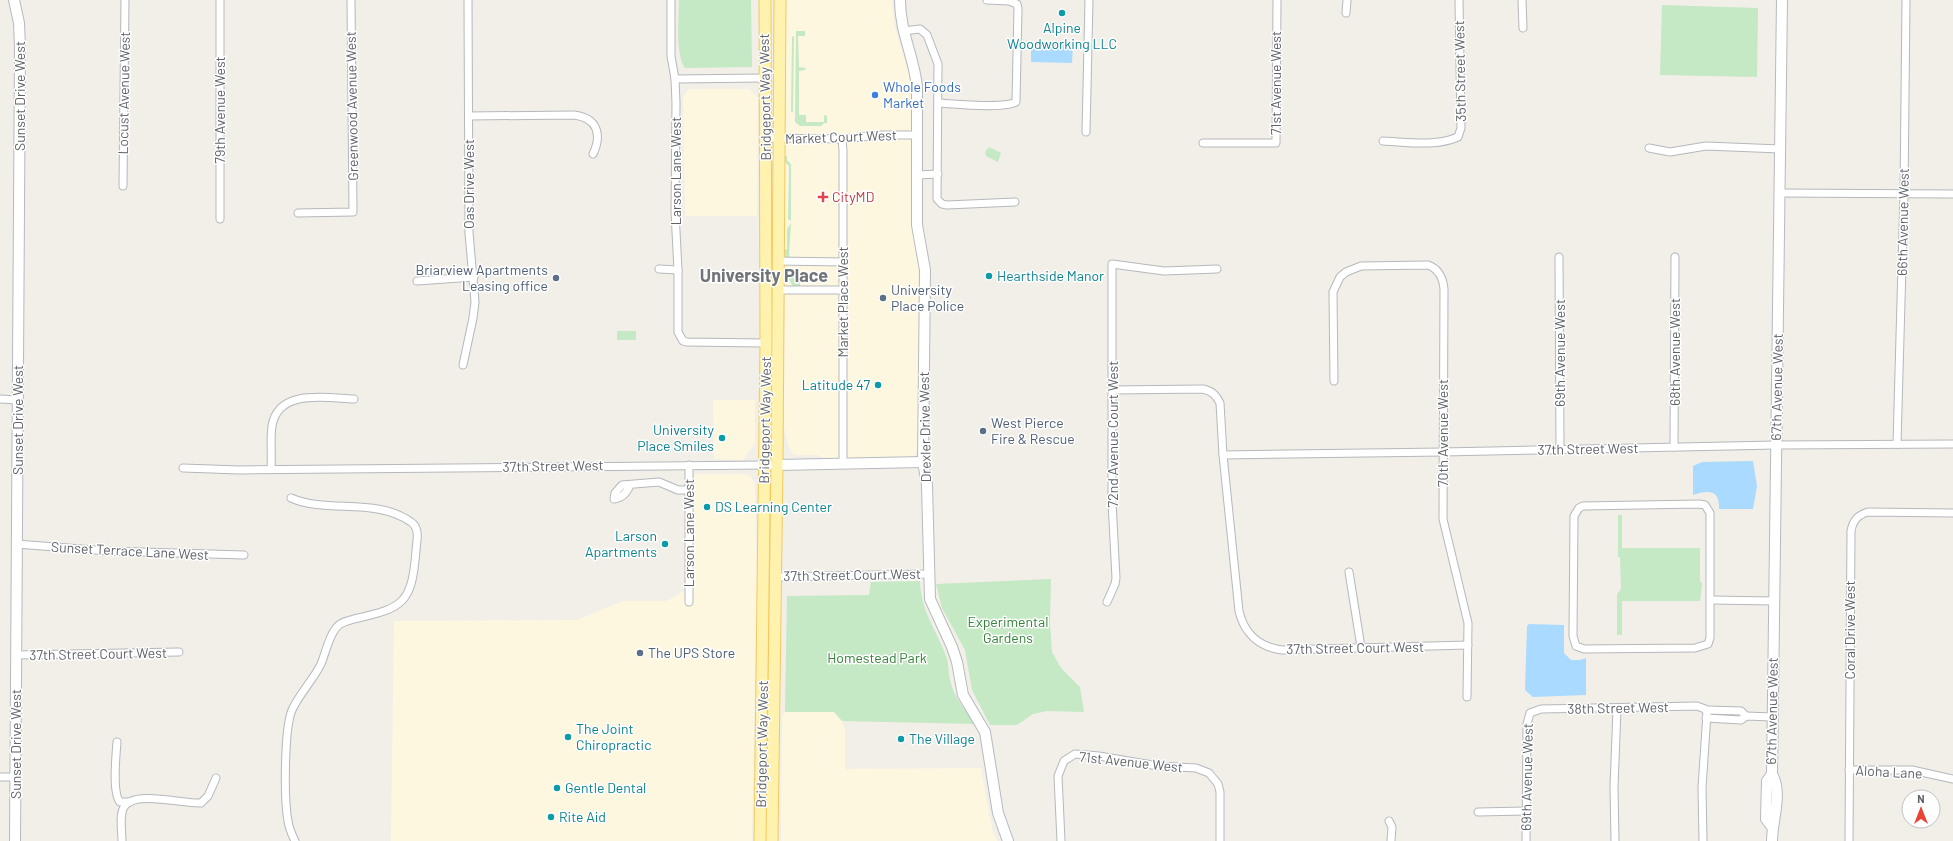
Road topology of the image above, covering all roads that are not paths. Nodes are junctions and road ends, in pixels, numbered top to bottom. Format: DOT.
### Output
graph roads {
  1 [pos="14,0"];
  2 [pos="125,0"];
  3 [pos="220,0"];
  4 [pos="351,0"];
  5 [pos="468,0"];
  6 [pos="671,0"];
  7 [pos="765,0"];
  8 [pos="780,0"];
  9 [pos="900,0"];
  10 [pos="987,0"];
  11 [pos="1089,0"];
  12 [pos="1277,0"];
  13 [pos="1347,0"];
  14 [pos="1459,0"];
  15 [pos="1522,0"];
  16 [pos="1782,0"];
  17 [pos="1906,0"];
  18 [pos="1346,13"];
  19 [pos="1523,28"];
  20 [pos="903,31"];
  21 [pos="764,78"];
  22 [pos="675,79"];
  23 [pos="939,103"];
  24 [pos="469,116"];
  25 [pos="1086,132"];
  26 [pos="917,135"];
  27 [pos="765,138"];
  28 [pos="778,138"];
  29 [pos="842,139"];
  30 [pos="1383,141"];
  31 [pos="1203,144"];
  32 [pos="1649,148"];
  33 [pos="1781,149"];
  34 [pos="593,154"];
  35 [pos="938,174"];
  36 [pos="917,175"];
  37 [pos="123,186"];
  38 [pos="1780,193"];
  39 [pos="1904,194"];
  40 [pos="1953,194"];
  41 [pos="1015,202"];
  42 [pos="298,213"];
  43 [pos="220,220"];
  44 [pos="1559,257"];
  45 [pos="1675,257"];
  46 [pos="777,261"];
  47 [pos="843,262"];
  48 [pos="659,269"];
  49 [pos="1217,269"];
  50 [pos="678,270"];
  51 [pos="474,277"];
  52 [pos="417,280"];
  53 [pos="777,290"];
  54 [pos="843,290"];
  55 [pos="766,343"];
  56 [pos="463,366"];
  57 [pos="1334,382"];
  58 [pos="1113,390"];
  59 [pos="0,398"];
  60 [pos="354,399"];
  61 [pos="18,400"];
  62 [pos="1897,444"];
  63 [pos="1953,444"];
  64 [pos="1776,445"];
  65 [pos="1674,447"];
  66 [pos="1560,449"];
  67 [pos="1443,452"];
  68 [pos="1223,455"];
  69 [pos="923,462"];
  70 [pos="843,464"];
  71 [pos="689,465"];
  72 [pos="764,465"];
  73 [pos="777,465"];
  74 [pos="183,468"];
  75 [pos="271,469"];
  76 [pos="630,485"];
  77 [pos="689,490"];
  78 [pos="291,498"];
  79 [pos="1953,513"];
  80 [pos="16,544"];
  81 [pos="244,555"];
  82 [pos="1350,572"];
  83 [pos="928,574"];
  84 [pos="775,577"];
  85 [pos="1710,600"];
  86 [pos="1773,601"];
  87 [pos="689,602"];
  88 [pos="1107,602"];
  89 [pos="1468,645"];
  90 [pos="1361,647"];
  91 [pos="179,652"];
  92 [pos="16,655"];
  93 [pos="1467,697"];
  94 [pos="1616,709"];
  95 [pos="1706,710"];
  96 [pos="1530,713"];
  97 [pos="1746,716"];
  98 [pos="1772,717"];
  99 [pos="1706,718"];
  100 [pos="116,742"];
  101 [pos="1849,770"];
  102 [pos="16,777"];
  103 [pos="0,778"];
  104 [pos="216,778"];
  105 [pos="1953,779"];
  106 [pos="131,802"];
  107 [pos="1526,811"];
  108 [pos="1478,812"];
  109 [pos="1389,821"];
  110 [pos="16,841"];
  111 [pos="122,841"];
  112 [pos="295,841"];
  113 [pos="760,841"];
  114 [pos="772,841"];
  115 [pos="1008,841"];
  116 [pos="1061,841"];
  117 [pos="1220,841"];
  118 [pos="1391,841"];
  119 [pos="1526,841"];
  120 [pos="1615,841"];
  121 [pos="1703,841"];
  122 [pos="1772,841"];
  123 [pos="1849,841"];
  1 -- 61 [label="street, Sunset Drive West"];
  2 -- 37 [label="street, Locust Avenue West"];
  3 -- 43 [label="street, 79th Avenue West"];
  4 -- 42 [label="street, Greenwood Avenue West"];
  5 -- 24 [label="street, Oas Drive West"];
  6 -- 22 [label="street, Larson Lane West"];
  7 -- 21 [label="main road, Bridgeport Way West"];
  8 -- 28 [label="main road, Bridgeport Way West"];
  9 -- 20 [label="street, Drexler Drive West"];
  10 -- 23 [label="street"];
  11 -- 25 [label="street"];
  12 -- 31 [label="street, 71st Avenue West"];
  13 -- 18 [label="street"];
  14 -- 30 [label="street, 35th Street West"];
  15 -- 19 [label="street"];
  16 -- 33 [label="street, 67th Avenue West"];
  17 -- 39 [label="street, 66th Avenue West"];
  20 -- 23 [label="street"];
  20 -- 26 [label="street, Drexler Drive West"];
  21 -- 22 [label="street"];
  21 -- 27 [label="main road, Bridgeport Way West"];
  22 -- 50 [label="street, Larson Lane West"];
  23 -- 35 [label="street"];
  24 -- 34 [label="street"];
  24 -- 51 [label="street, Oas Drive West"];
  26 -- 29 [label="street, Market Court West"];
  26 -- 36 [label="street, Drexler Drive West"];
  27 -- 28 [label="street, Market Court West"];
  27 -- 55 [label="main road, Bridgeport Way West"];
  28 -- 29 [label="street, Market Court West"];
  28 -- 46 [label="main road, Bridgeport Way West"];
  29 -- 47 [label="street, Market Place West"];
  32 -- 33 [label="street"];
  33 -- 38 [label="street, 67th Avenue West"];
  35 -- 36 [label="street"];
  35 -- 41 [label="street"];
  36 -- 69 [label="street, Drexler Drive West"];
  38 -- 39 [label="street"];
  38 -- 64 [label="street, 67th Avenue West"];
  39 -- 40 [label="street"];
  39 -- 62 [label="street, 66th Avenue West"];
  44 -- 66 [label="street, 69th Avenue West"];
  45 -- 65 [label="street, 68th Avenue West"];
  46 -- 47 [label="street"];
  46 -- 53 [label="main road, Bridgeport Way West"];
  47 -- 54 [label="street, Market Place West"];
  48 -- 50 [label="street"];
  49 -- 58 [label="street, 72nd Avenue Court West"];
  50 -- 55 [label="street, Larson Lane West"];
  51 -- 52 [label="street"];
  51 -- 56 [label="street, Oas Drive West"];
  53 -- 54 [label="street"];
  53 -- 73 [label="main road, Bridgeport Way West"];
  54 -- 70 [label="street, Market Place West"];
  55 -- 72 [label="main road, Bridgeport Way West"];
  57 -- 67 [label="street, 70th Avenue West"];
  58 -- 68 [label="street"];
  58 -- 88 [label="street, 72nd Avenue Court West"];
  59 -- 61 [label="street"];
  60 -- 75 [label="street"];
  61 -- 80 [label="street, Sunset Drive West"];
  62 -- 63 [label="street, 37th Street West"];
  62 -- 64 [label="street, 37th Street West"];
  64 -- 65 [label="street, 37th Street West"];
  64 -- 86 [label="street, 67th Avenue West"];
  65 -- 66 [label="street, 37th Street West"];
  66 -- 67 [label="street, 37th Street West"];
  67 -- 68 [label="street, 37th Street West"];
  67 -- 89 [label="street, 70th Avenue West"];
  68 -- 90 [label="street, 37th Street Court West"];
  69 -- 70 [label="street, 37th Street West"];
  69 -- 83 [label="street, Drexler Drive West"];
  70 -- 73 [label="street, 37th Street West"];
  71 -- 72 [label="street, 37th Street West"];
  71 -- 75 [label="street, 37th Street West"];
  71 -- 77 [label="street, Larson Lane West"];
  72 -- 73 [label="street, 37th Street West"];
  72 -- 113 [label="main road, Bridgeport Way West"];
  73 -- 84 [label="main road, Bridgeport Way West"];
  74 -- 75 [label="street, 37th Street West"];
  76 -- 77 [label="street"];
  77 -- 87 [label="street, Larson Lane West"];
  78 -- 112 [label="street"];
  79 -- 101 [label="street, Coral Drive West"];
  80 -- 81 [label="street, Sunset Terrace Lane West"];
  80 -- 92 [label="street, Sunset Drive West"];
  82 -- 90 [label="street"];
  83 -- 84 [label="street, 37th Street Court West"];
  83 -- 115 [label="street, Drexler Drive West"];
  84 -- 114 [label="main road, Bridgeport Way West"];
  85 -- 85 [label="street"];
  85 -- 86 [label="street"];
  86 -- 98 [label="street, 67th Avenue West"];
  89 -- 90 [label="street, 37th Street Court West"];
  89 -- 93 [label="street, 70th Avenue West"];
  91 -- 92 [label="street, 37th Street Court West"];
  92 -- 102 [label="street, Sunset Drive West"];
  94 -- 95 [label="street, 38th Street West"];
  94 -- 96 [label="street, 38th Street West"];
  94 -- 120 [label="street"];
  95 -- 97 [label="street, 38th Street West"];
  95 -- 99 [label="street"];
  96 -- 107 [label="street, 69th Avenue West"];
  97 -- 98 [label="street, 38th Street West"];
  97 -- 99 [label="street, 38th Street West"];
  98 -- 122 [label="street, 67th Avenue West"];
  99 -- 121 [label="street"];
  100 -- 106 [label="street"];
  101 -- 105 [label="street, Aloha Lane"];
  101 -- 123 [label="street, Coral Drive West"];
  102 -- 103 [label="street"];
  102 -- 110 [label="street, Sunset Drive West"];
  104 -- 106 [label="street"];
  106 -- 111 [label="street"];
  107 -- 108 [label="street"];
  107 -- 119 [label="street, 69th Avenue West"];
  109 -- 118 [label="street"];
  116 -- 117 [label="street, 71st Avenue West"];
}
